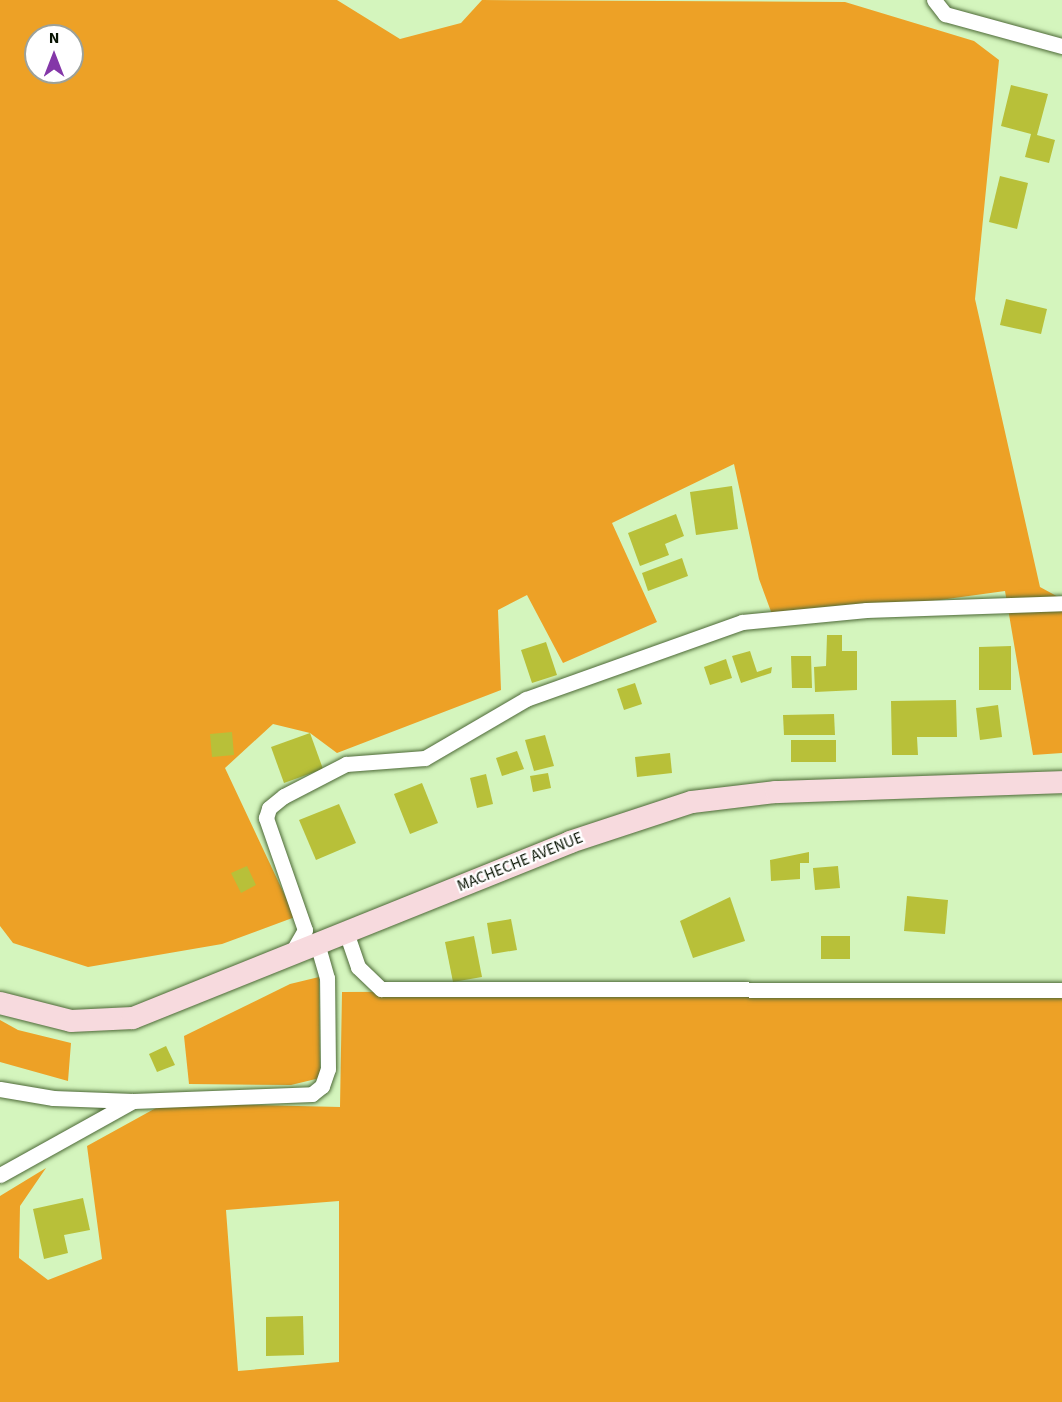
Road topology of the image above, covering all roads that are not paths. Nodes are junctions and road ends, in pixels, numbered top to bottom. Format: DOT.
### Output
graph roads {
  1 [pos="934,0"];
  2 [pos="1062,46"];
  3 [pos="1062,603"];
  4 [pos="1062,782"];
  5 [pos="346,932"];
  6 [pos="317,944"];
  7 [pos="289,956"];
  8 [pos="1062,990"];
  9 [pos="0,1003"];
  10 [pos="0,1089"];
  11 [pos="133,1101"];
  12 [pos="0,1175"];
  1 -- 2 [label="street"];
  3 -- 7 [label="street"];
  4 -- 5 [label="main road, MACHECHE AVENUE"];
  5 -- 6 [label="main road, MACHECHE AVENUE"];
  5 -- 8 [label="street"];
  6 -- 7 [label="main road, MACHECHE AVENUE"];
  6 -- 11 [label="street"];
  7 -- 9 [label="main road, MACHECHE AVENUE"];
  10 -- 11 [label="street"];
  11 -- 12 [label="street"];
}
